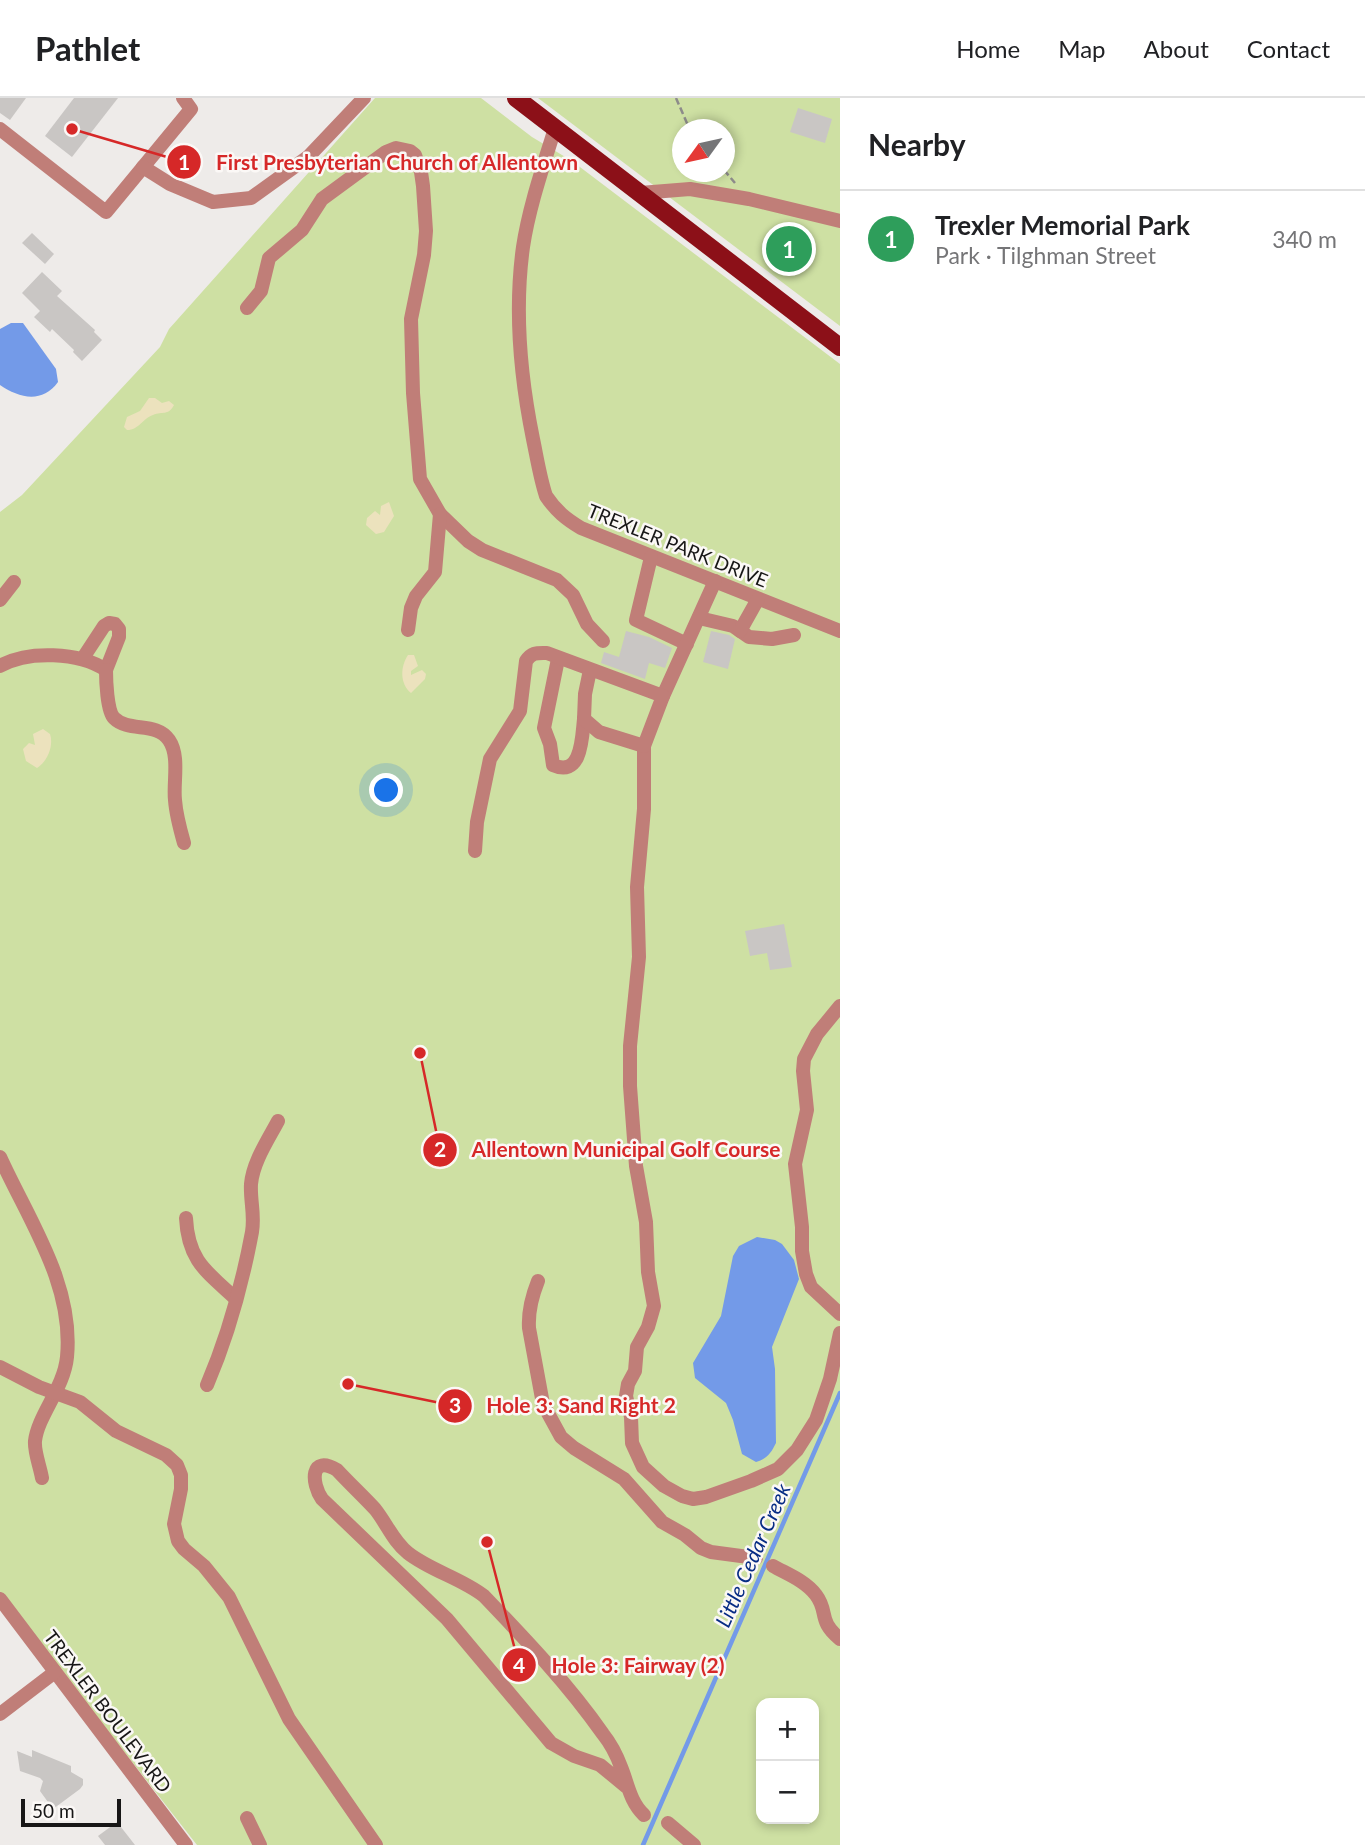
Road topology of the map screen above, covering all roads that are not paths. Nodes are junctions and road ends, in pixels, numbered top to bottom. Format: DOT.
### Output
graph roads {
  1 [pos="183,98"];
  2 [pos="364,98"];
  3 [pos="516,98"];
  4 [pos="555,128"];
  5 [pos="0,129"];
  6 [pos="143,167"];
  7 [pos="640,193"];
  8 [pos="840,221"];
  9 [pos="247,308"];
  10 [pos="840,346"];
  11 [pos="440,514"];
  12 [pos="651,557"];
  13 [pos="715,581"];
  14 [pos="15,582"];
  15 [pos="758,598"];
  16 [pos="0,600"];
  17 [pos="699,618"];
  18 [pos="408,630"];
  19 [pos="740,631"];
  20 [pos="840,631"];
  21 [pos="794,635"];
  22 [pos="603,641"];
  23 [pos="687,643"];
  24 [pos="83,658"];
  25 [pos="558,659"];
  26 [pos="0,666"];
  27 [pos="106,670"];
  28 [pos="590,670"];
  29 [pos="663,696"];
  30 [pos="584,719"];
  31 [pos="644,746"];
  32 [pos="184,843"];
  33 [pos="475,851"];
  34 [pos="840,1006"];
  35 [pos="278,1121"];
  36 [pos="0,1157"];
  37 [pos="186,1218"];
  38 [pos="538,1281"];
  39 [pos="236,1299"];
  40 [pos="840,1314"];
  41 [pos="840,1332"];
  42 [pos="0,1367"];
  43 [pos="207,1385"];
  44 [pos="56,1394"];
  45 [pos="42,1478"];
  46 [pos="756,1558"];
  47 [pos="773,1566"];
  48 [pos="0,1599"];
  49 [pos="840,1639"];
  50 [pos="55,1672"];
  51 [pos="0,1714"];
  52 [pos="628,1788"];
  53 [pos="645,1815"];
  54 [pos="247,1818"];
  55 [pos="186,1845"];
  56 [pos="260,1845"];
  57 [pos="376,1845"];
  58 [pos="684,1845"];
  59 [pos="694,1845"];
  1 -- 6 [label="street"];
  2 -- 6 [label="street"];
  3 -- 4 [label="main road"];
  4 -- 7 [label="main road"];
  4 -- 12 [label="street, TREXLER PARK DRIVE"];
  5 -- 6 [label="street"];
  7 -- 8 [label="street"];
  7 -- 10 [label="main road"];
  9 -- 11 [label="street"];
  11 -- 18 [label="street"];
  11 -- 22 [label="street"];
  12 -- 13 [label="street, TREXLER PARK DRIVE"];
  12 -- 23 [label="street"];
  13 -- 15 [label="street, TREXLER PARK DRIVE"];
  13 -- 17 [label="street"];
  14 -- 16 [label="street"];
  15 -- 19 [label="street"];
  15 -- 20 [label="street, TREXLER PARK DRIVE"];
  17 -- 19 [label="street"];
  17 -- 23 [label="street"];
  19 -- 21 [label="street"];
  23 -- 29 [label="street"];
  24 -- 26 [label="street"];
  24 -- 27 [label="street"];
  24 -- 27 [label="street"];
  25 -- 28 [label="street"];
  25 -- 30 [label="street"];
  25 -- 33 [label="street"];
  27 -- 32 [label="street"];
  28 -- 29 [label="street"];
  28 -- 30 [label="street"];
  29 -- 31 [label="street"];
  30 -- 31 [label="street"];
  31 -- 41 [label="street"];
  34 -- 40 [label="street"];
  35 -- 39 [label="street"];
  36 -- 44 [label="street"];
  37 -- 39 [label="street"];
  38 -- 46 [label="street"];
  39 -- 43 [label="street"];
  42 -- 44 [label="street"];
  44 -- 45 [label="street"];
  44 -- 57 [label="street"];
  47 -- 49 [label="street"];
  48 -- 50 [label="street, TREXLER BOULEVARD"];
  50 -- 51 [label="street"];
  50 -- 55 [label="street, TREXLER BOULEVARD"];
  52 -- 52 [label="street"];
  52 -- 53 [label="street"];
  54 -- 56 [label="street"];
  58 -- 59 [label="street"];
}
